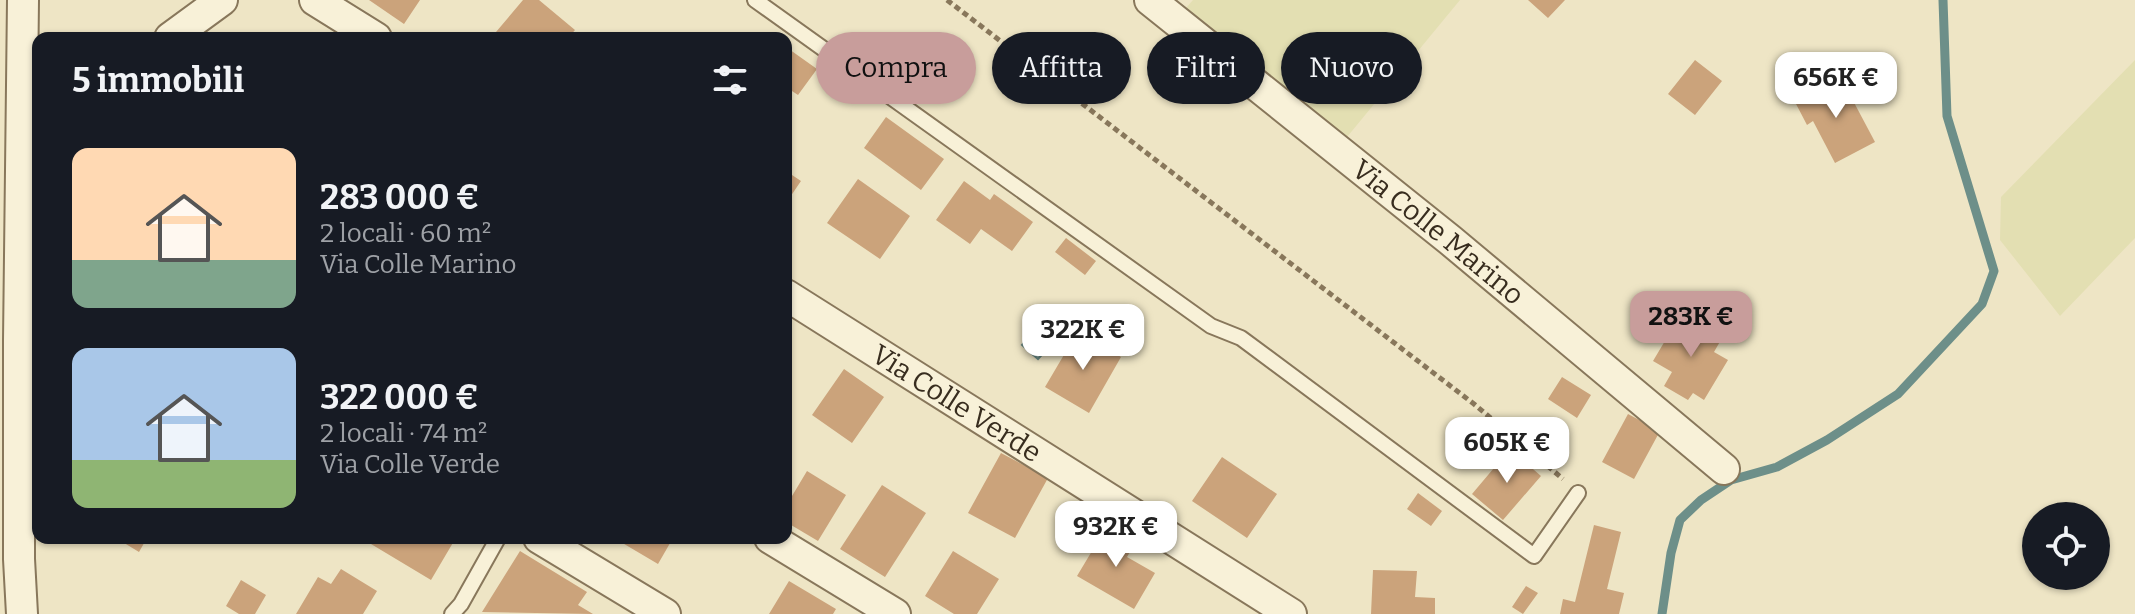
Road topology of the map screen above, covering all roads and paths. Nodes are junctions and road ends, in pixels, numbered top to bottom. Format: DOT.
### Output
graph roads {
  1 [pos="23,0"];
  2 [pos="222,0"];
  3 [pos="315,0"];
  4 [pos="755,0"];
  5 [pos="947,0"];
  6 [pos="1150,0"];
  7 [pos="178,32"];
  8 [pos="366,32"];
  9 [pos="31,113"];
  10 [pos="30,207"];
  11 [pos="10,282"];
  12 [pos="792,299"];
  13 [pos="9,440"];
  14 [pos="1724,469"];
  15 [pos="1578,493"];
  16 [pos="495,544"];
  17 [pos="549,544"];
  18 [pos="780,544"];
  19 [pos="26,612"];
  20 [pos="452,614"];
  21 [pos="665,614"];
  22 [pos="895,614"];
  23 [pos="1291,614"];
  1 -- 9 [label="street"];
  2 -- 7 [label="street"];
  3 -- 8 [label="street"];
  4 -- 15 [label="lane"];
  5 -- 15 [label="path"];
  6 -- 14 [label="street, Via Colle Marino"];
  9 -- 10 [label="street"];
  10 -- 11 [label="street"];
  11 -- 13 [label="street"];
  12 -- 23 [label="street, Via Colle Verde"];
  13 -- 19 [label="street"];
  16 -- 20 [label="lane"];
  17 -- 21 [label="street"];
  18 -- 22 [label="street"];
}
